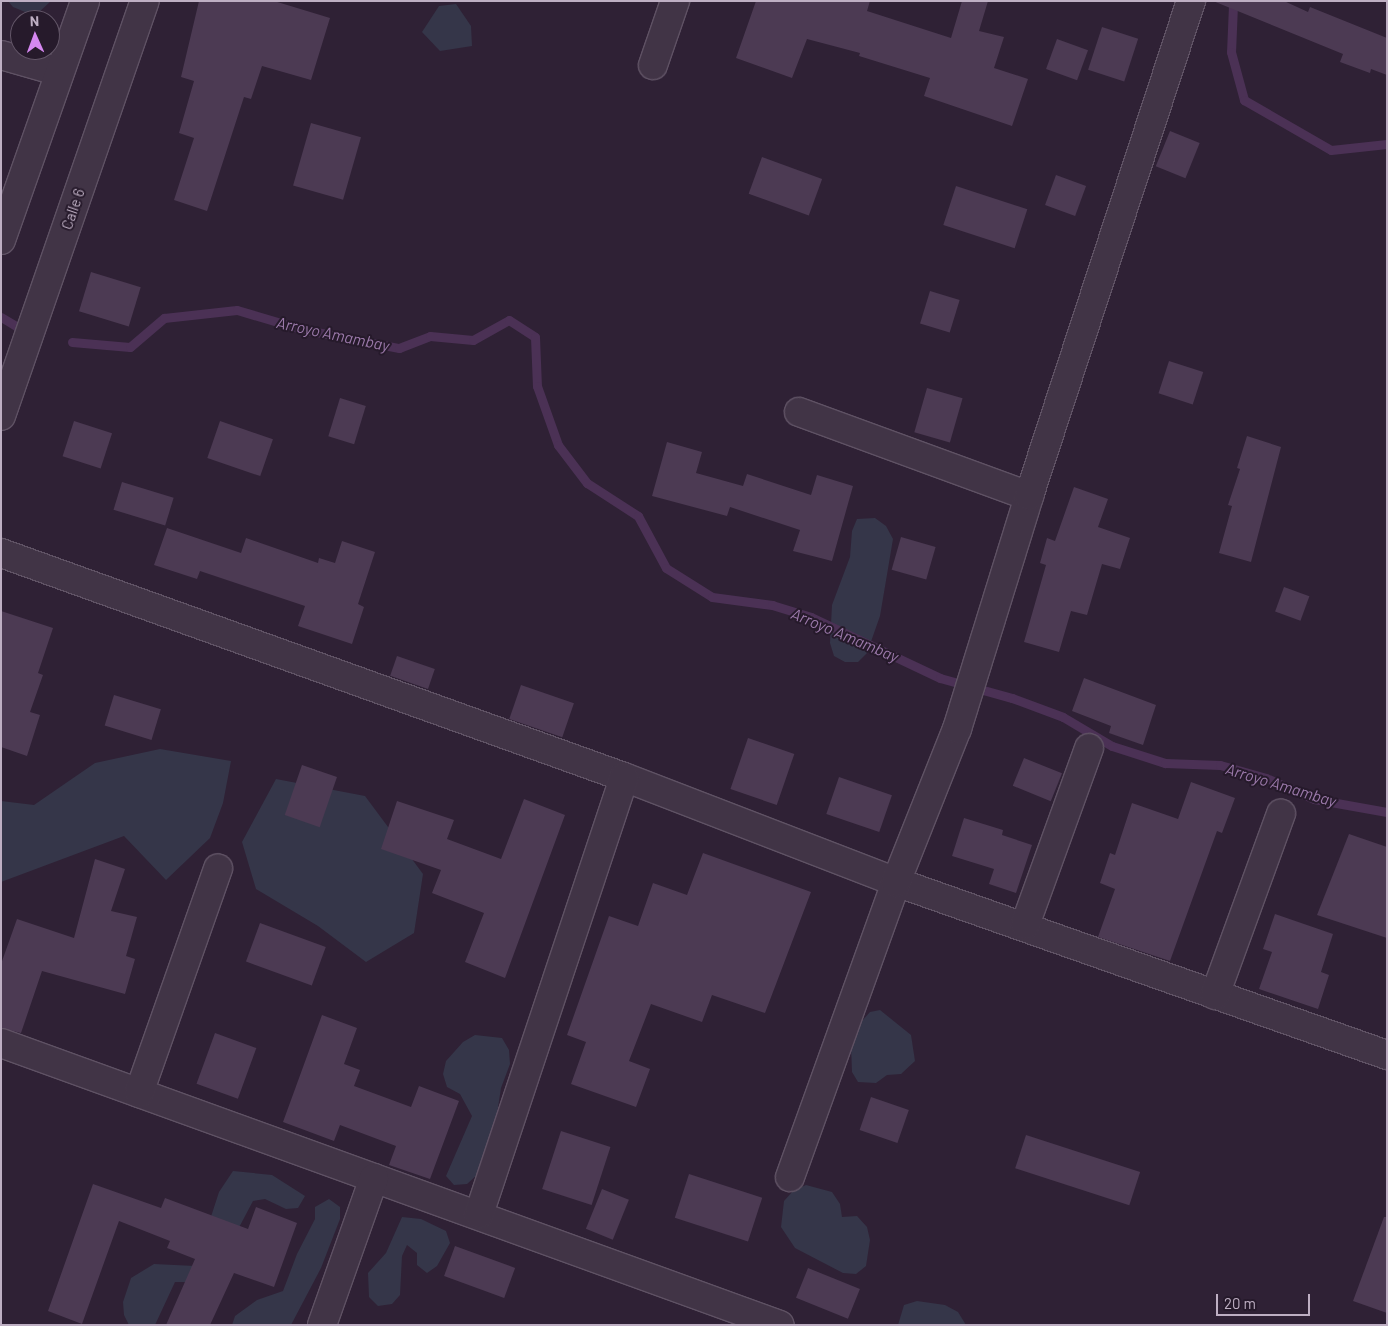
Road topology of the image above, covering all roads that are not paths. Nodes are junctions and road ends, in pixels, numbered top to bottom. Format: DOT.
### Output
graph roads {
  1 [pos="85,1"];
  2 [pos="675,1"];
  3 [pos="1184,3"];
  4 [pos="135,4"];
  5 [pos="1,56"];
  6 [pos="652,65"];
  7 [pos="60,72"];
  8 [pos="1,240"];
  9 [pos="799,412"];
  10 [pos="1,416"];
  11 [pos="1029,496"];
  12 [pos="1,553"];
  13 [pos="1089,748"];
  14 [pos="624,777"];
  15 [pos="1281,814"];
  16 [pos="218,868"];
  17 [pos="896,882"];
  18 [pos="1025,925"];
  19 [pos="1215,995"];
  20 [pos="1,1042"];
  21 [pos="1387,1055"];
  22 [pos="139,1093"];
  23 [pos="790,1177"];
  24 [pos="374,1178"];
  25 [pos="479,1214"];
  26 [pos="322,1325"];
  27 [pos="780,1325"];
  1 -- 7 [label="street"];
  2 -- 6 [label="street"];
  3 -- 11 [label="street"];
  4 -- 10 [label="street, Calle 6"];
  5 -- 7 [label="street"];
  7 -- 8 [label="street"];
  9 -- 11 [label="street"];
  11 -- 17 [label="street"];
  12 -- 14 [label="street"];
  13 -- 18 [label="street"];
  14 -- 17 [label="street"];
  14 -- 25 [label="street"];
  15 -- 19 [label="street"];
  16 -- 22 [label="street"];
  17 -- 18 [label="street"];
  17 -- 23 [label="street"];
  18 -- 19 [label="street"];
  19 -- 21 [label="street"];
  20 -- 22 [label="street"];
  22 -- 24 [label="street"];
  24 -- 25 [label="street"];
  24 -- 26 [label="street"];
  25 -- 27 [label="street"];
}
